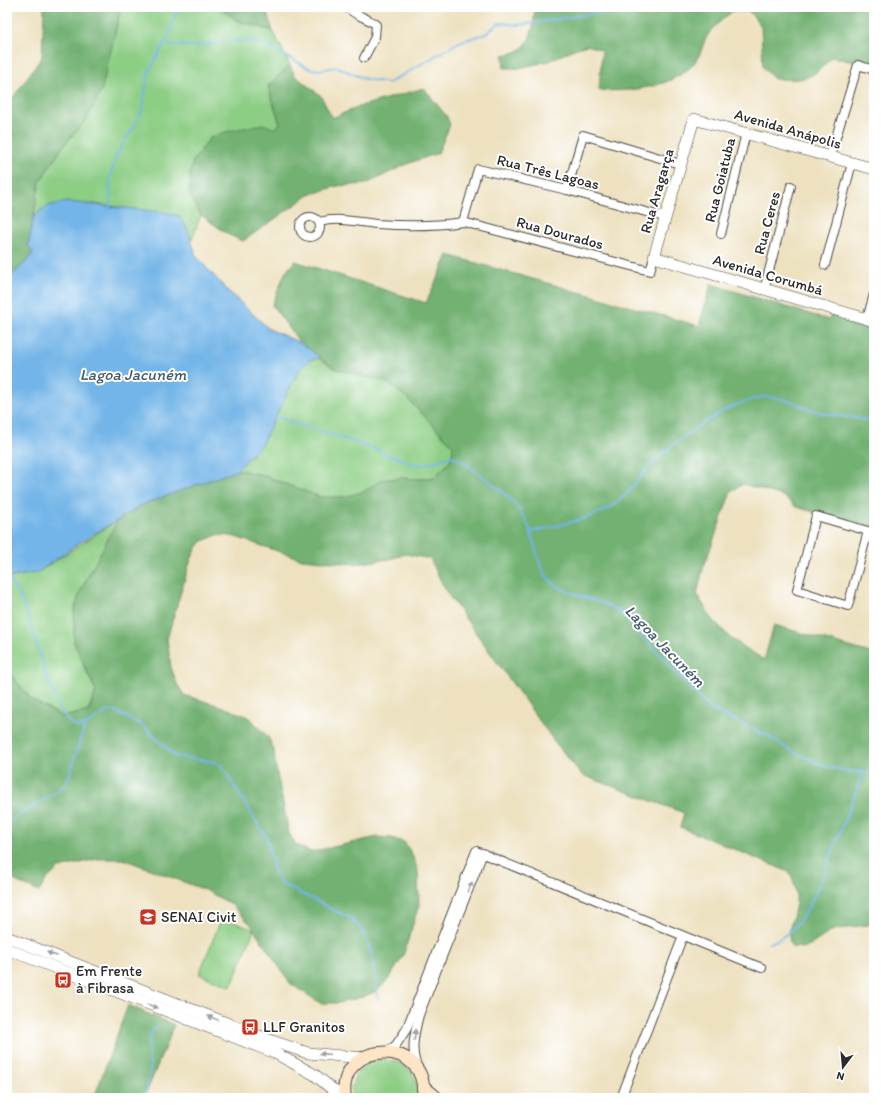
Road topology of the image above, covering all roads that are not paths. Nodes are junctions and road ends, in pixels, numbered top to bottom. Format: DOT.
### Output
graph roads {
  1 [pos="348,7"];
  2 [pos="364,58"];
  3 [pos="874,70"];
  4 [pos="694,119"];
  5 [pos="746,133"];
  6 [pos="830,157"];
  7 [pos="852,163"];
  8 [pos="680,164"];
  9 [pos="874,169"];
  10 [pos="791,186"];
  11 [pos="567,190"];
  12 [pos="664,217"];
  13 [pos="319,222"];
  14 [pos="463,222"];
  15 [pos="720,234"];
  16 [pos="654,256"];
  17 [pos="825,264"];
  18 [pos="650,271"];
  19 [pos="764,290"];
  20 [pos="874,294"];
  21 [pos="871,320"];
  22 [pos="871,532"];
  23 [pos="480,852"];
  24 [pos="683,936"];
  25 [pos="7,937"];
  26 [pos="7,949"];
  27 [pos="762,968"];
  28 [pos="386,1052"];
  29 [pos="364,1058"];
  30 [pos="419,1073"];
  31 [pos="423,1086"];
  32 [pos="344,1098"];
  33 [pos="423,1098"];
  34 [pos="437,1098"];
  35 [pos="622,1098"];
  1 -- 2 [label="street"];
  3 -- 6 [label="street"];
  4 -- 5 [label="street, Avenida Anápolis"];
  4 -- 8 [label="street, Rua Aragarça"];
  5 -- 6 [label="street, Avenida Anápolis"];
  5 -- 15 [label="street, Rua Goiatuba"];
  6 -- 7 [label="street, Avenida Anápolis"];
  7 -- 9 [label="street, Avenida Anápolis"];
  7 -- 17 [label="street"];
  8 -- 11 [label="street"];
  8 -- 12 [label="street, Rua Aragarça"];
  10 -- 19 [label="street, Rua Ceres"];
  11 -- 12 [label="street, Rua Três Lagoas"];
  11 -- 14 [label="street, Rua Três Lagoas"];
  12 -- 16 [label="street, Rua Aragarça"];
  13 -- 14 [label="street"];
  14 -- 18 [label="street, Rua Dourados"];
  16 -- 18 [label="street, Rua Aragarça"];
  16 -- 19 [label="street, Avenida Corumbá"];
  19 -- 21 [label="street, Avenida Corumbá"];
  20 -- 21 [label="street"];
  22 -- 22 [label="street"];
  23 -- 24 [label="street"];
  23 -- 28 [label="street"];
  30 -- 23 [label="street, one-way"];
  24 -- 27 [label="street"];
  24 -- 35 [label="street"];
  29 -- 25 [label="street, one-way"];
  26 -- 32 [label="street, one-way"];
  28 -- 29 [label="main road"];
  28 -- 30 [label="main road"];
  29 -- 32 [label="main road"];
  30 -- 31 [label="main road"];
  31 -- 33 [label="main road"];
  31 -- 34 [label="main road"];
}
